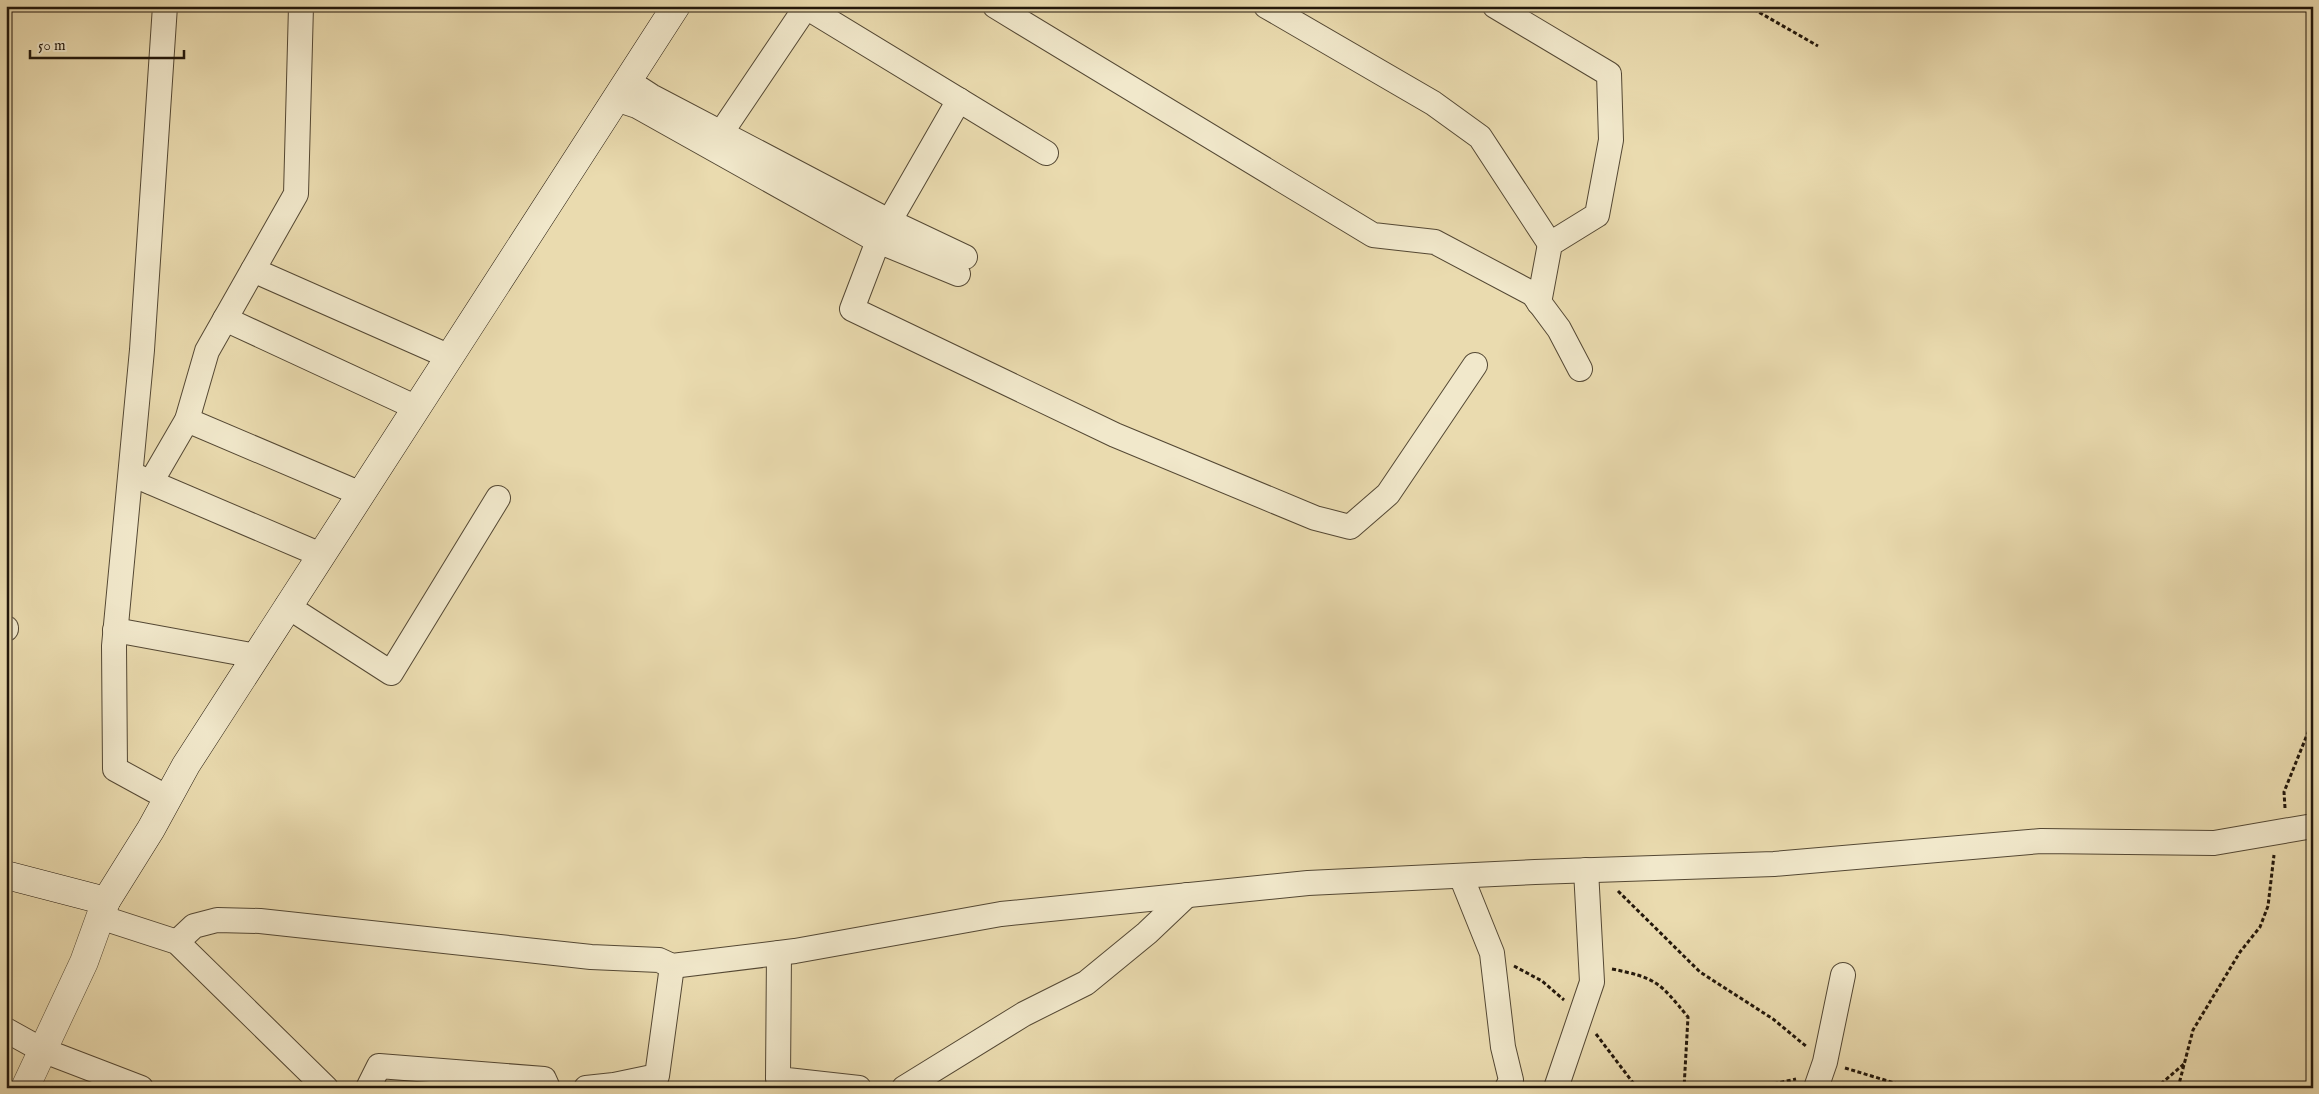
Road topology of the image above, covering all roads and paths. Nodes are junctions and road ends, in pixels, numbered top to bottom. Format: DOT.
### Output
graph roads {
  1 [pos="165,6"];
  2 [pos="301,6"];
  3 [pos="676,6"];
  4 [pos="996,6"];
  5 [pos="1266,6"];
  6 [pos="1495,6"];
  7 [pos="1748,6"];
  8 [pos="1818,46"];
  9 [pos="622,90"];
  10 [pos="959,100"];
  11 [pos="720,133"];
  12 [pos="1046,153"];
  13 [pos="883,231"];
  14 [pos="1550,244"];
  15 [pos="962,265"];
  16 [pos="253,270"];
  17 [pos="1539,303"];
  18 [pos="225,319"];
  19 [pos="450,357"];
  20 [pos="1475,365"];
  21 [pos="1580,369"];
  22 [pos="417,408"];
  23 [pos="187,420"];
  24 [pos="140,478"];
  25 [pos="361,494"];
  26 [pos="498,498"];
  27 [pos="321,555"];
  28 [pos="288,606"];
  29 [pos="115,630"];
  30 [pos="256,656"];
  31 [pos="2313,720"];
  32 [pos="168,798"];
  33 [pos="2313,826"];
  34 [pos="2281,830"];
  35 [pos="1614,869"];
  36 [pos="1586,870"];
  37 [pos="6,875"];
  38 [pos="1461,876"];
  39 [pos="1187,895"];
  40 [pos="103,909"];
  41 [pos="177,942"];
  42 [pos="780,952"];
  43 [pos="1591,963"];
  44 [pos="672,966"];
  45 [pos="1843,976"];
  46 [pos="6,1030"];
  47 [pos="42,1050"];
  48 [pos="2185,1063"];
  49 [pos="1820,1074"];
  50 [pos="25,1088"];
  51 [pos="141,1088"];
  52 [pos="326,1088"];
  53 [pos="368,1088"];
  54 [pos="548,1088"];
  55 [pos="586,1088"];
  56 [pos="859,1088"];
  57 [pos="904,1088"];
  58 [pos="1507,1088"];
  59 [pos="1556,1088"];
  60 [pos="1684,1088"];
  61 [pos="1755,1088"];
  62 [pos="1911,1088"];
  63 [pos="2156,1088"];
  64 [pos="2178,1088"];
  1 -- 24 [label="street"];
  2 -- 16 [label="street"];
  3 -- 9 [label="main road"];
  4 -- 17 [label="street"];
  5 -- 14 [label="street"];
  6 -- 14 [label="street"];
  7 -- 8 [label="path"];
  9 -- 11 [label="street"];
  9 -- 13 [label="street"];
  9 -- 19 [label="main road"];
  10 -- 11 [label="street"];
  10 -- 12 [label="street"];
  10 -- 13 [label="street"];
  11 -- 13 [label="street"];
  13 -- 15 [label="street"];
  13 -- 20 [label="street"];
  14 -- 17 [label="street"];
  16 -- 18 [label="street"];
  16 -- 19 [label="street"];
  17 -- 21 [label="street"];
  18 -- 22 [label="street"];
  18 -- 23 [label="street"];
  19 -- 22 [label="main road"];
  22 -- 25 [label="main road"];
  23 -- 24 [label="street"];
  23 -- 25 [label="street"];
  24 -- 27 [label="street"];
  24 -- 29 [label="street"];
  25 -- 27 [label="main road"];
  26 -- 28 [label="street"];
  27 -- 28 [label="main road"];
  28 -- 30 [label="main road"];
  29 -- 30 [label="street"];
  29 -- 32 [label="street"];
  30 -- 32 [label="main road"];
  31 -- 34 [label="path"];
  32 -- 40 [label="main road"];
  33 -- 34 [label="street"];
  34 -- 35 [label="street"];
  34 -- 48 [label="path"];
  35 -- 36 [label="street"];
  35 -- 49 [label="path"];
  36 -- 38 [label="street"];
  36 -- 43 [label="street"];
  37 -- 40 [label="main road"];
  38 -- 39 [label="street"];
  38 -- 58 [label="street"];
  39 -- 42 [label="street"];
  39 -- 57 [label="street"];
  40 -- 41 [label="street"];
  40 -- 47 [label="main road"];
  41 -- 44 [label="street"];
  41 -- 52 [label="street"];
  42 -- 44 [label="street"];
  42 -- 56 [label="street"];
  43 -- 59 [label="street"];
  43 -- 60 [label="path"];
  44 -- 55 [label="street"];
  45 -- 49 [label="street"];
  46 -- 47 [label="street"];
  47 -- 50 [label="main road"];
  47 -- 51 [label="street"];
  48 -- 63 [label="path"];
  48 -- 64 [label="path"];
  49 -- 61 [label="path"];
  49 -- 62 [label="path"];
  53 -- 54 [label="street"];
}
